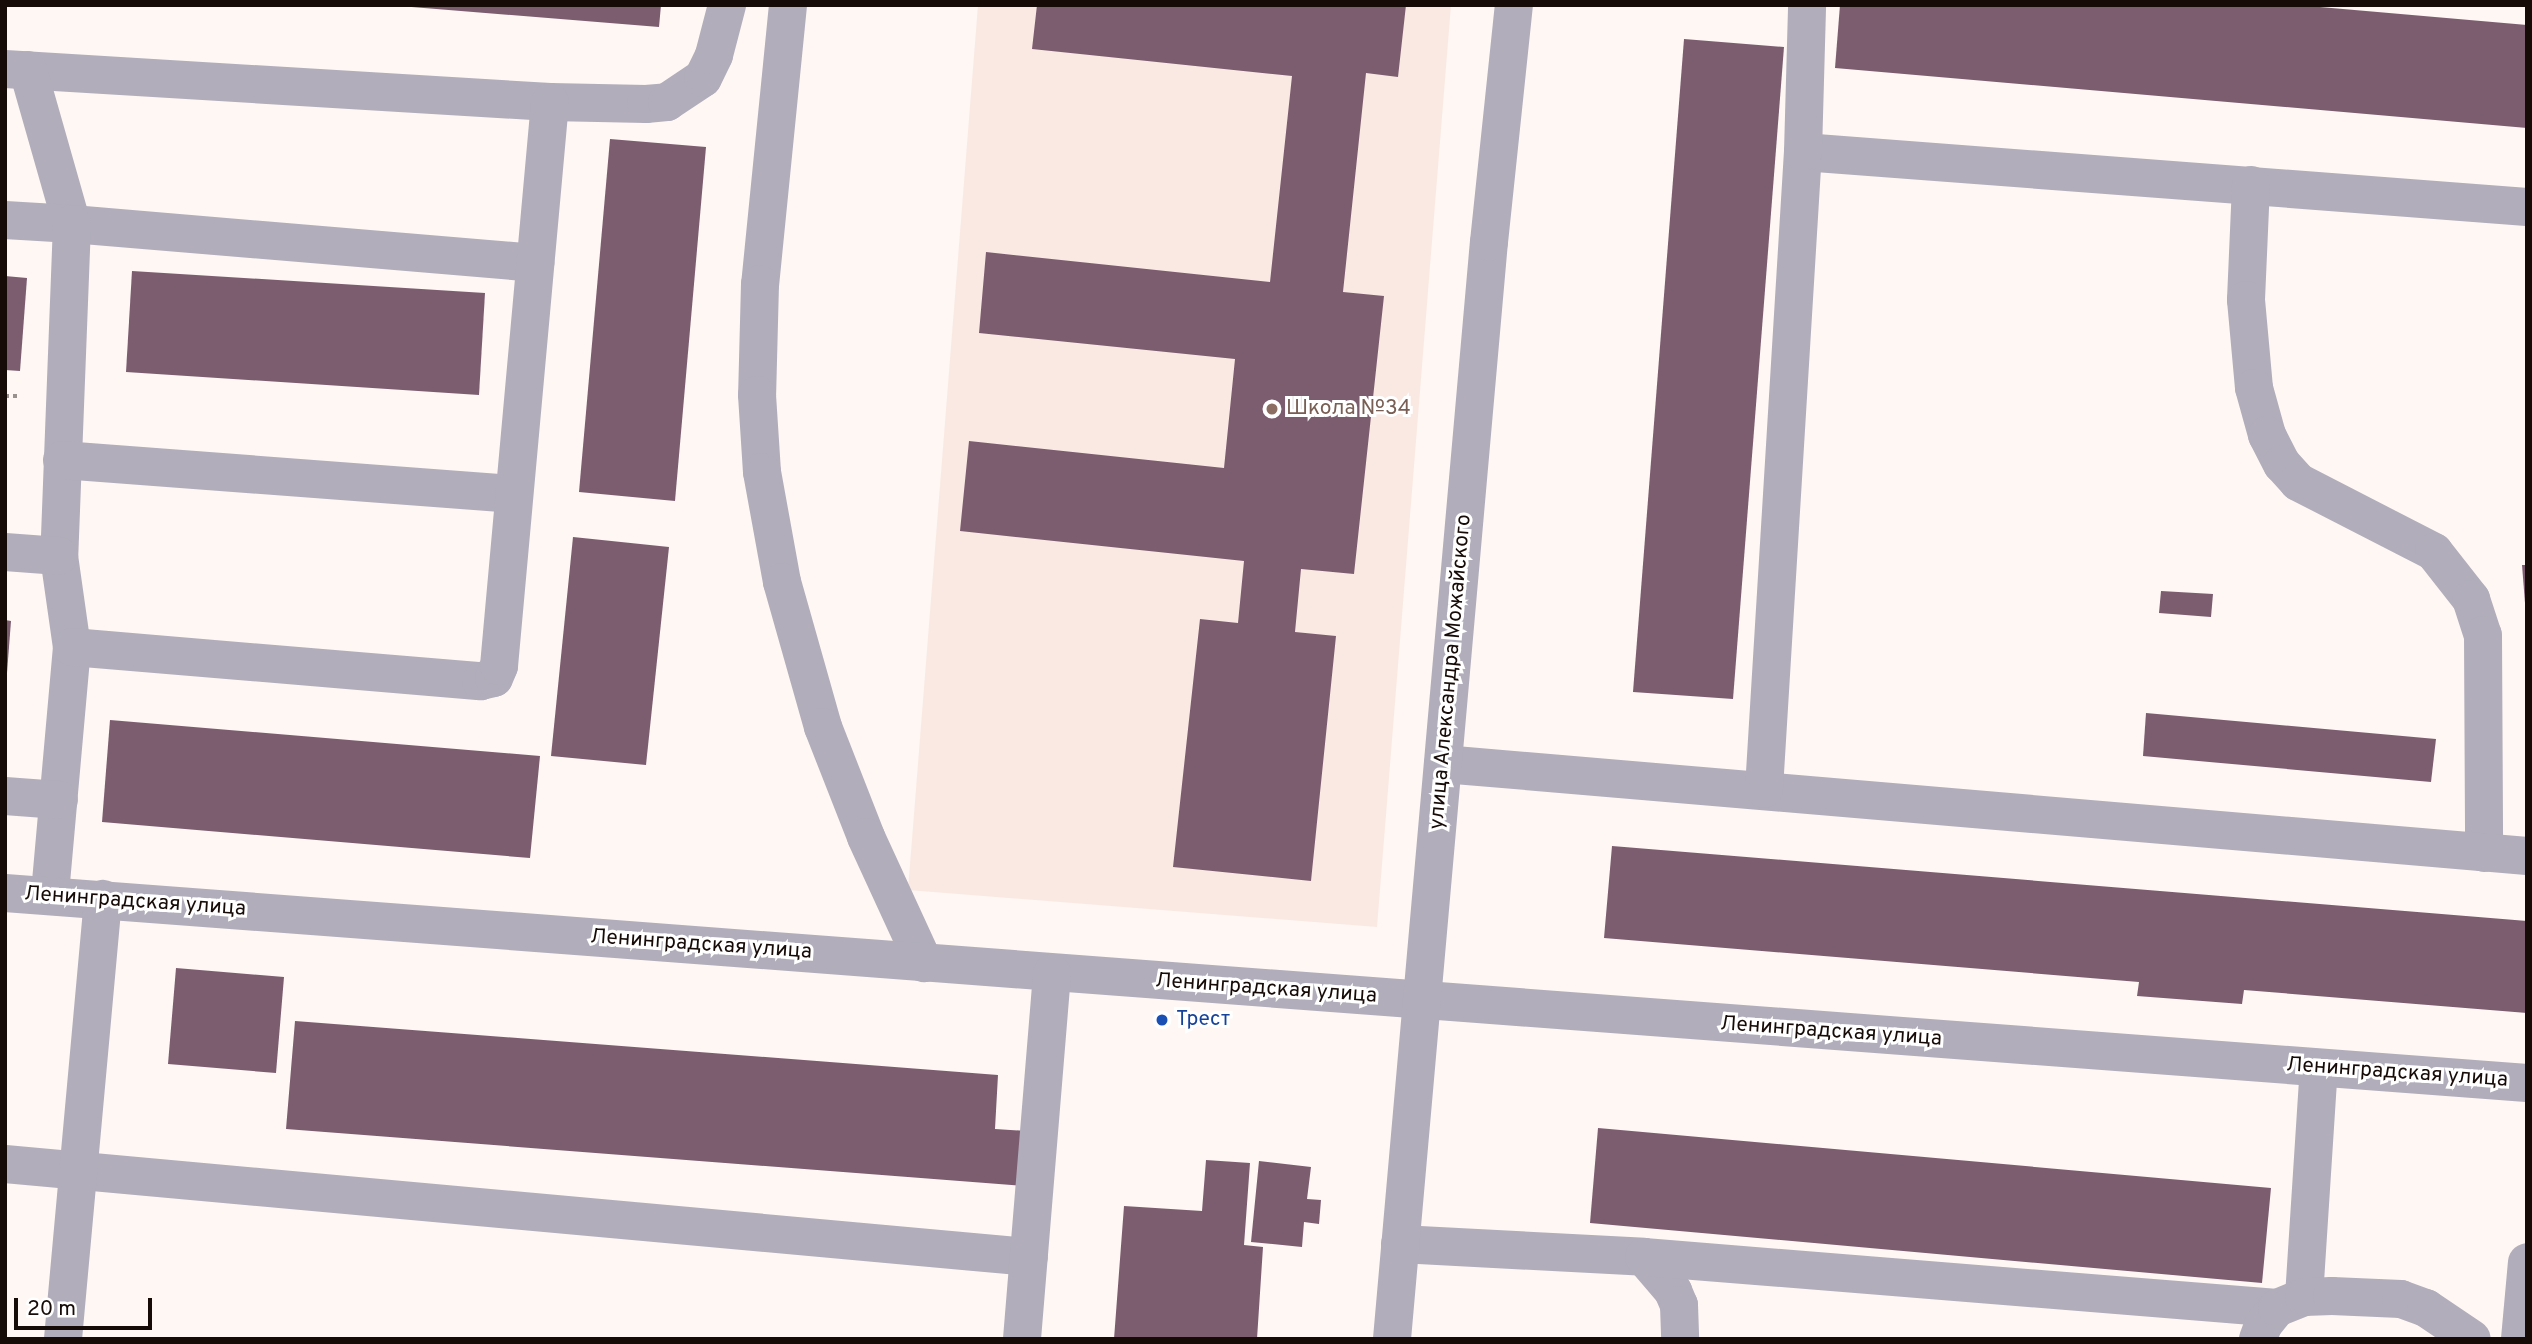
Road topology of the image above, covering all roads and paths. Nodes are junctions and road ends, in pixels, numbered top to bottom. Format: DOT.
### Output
graph roads {
  1 [pos="727,5"];
  2 [pos="788,5"];
  3 [pos="1514,5"];
  4 [pos="1807,5"];
  5 [pos="17,70"];
  6 [pos="550,102"];
  7 [pos="1802,152"];
  8 [pos="2251,185"];
  9 [pos="2527,207"];
  10 [pos="5,220"];
  11 [pos="72,224"];
  12 [pos="535,263"];
  13 [pos="62,460"];
  14 [pos="514,494"];
  15 [pos="5,552"];
  16 [pos="59,556"];
  17 [pos="72,647"];
  18 [pos="1443,764"];
  19 [pos="1764,789"];
  20 [pos="5,796"];
  21 [pos="59,800"];
  22 [pos="2484,853"];
  23 [pos="2527,856"];
  24 [pos="5,892"];
  25 [pos="50,895"];
  26 [pos="103,899"];
  27 [pos="924,963"];
  28 [pos="1052,973"];
  29 [pos="1421,1001"];
  30 [pos="2319,1068"];
  31 [pos="2527,1083"];
  32 [pos="5,1164"];
  33 [pos="78,1171"];
  34 [pos="1400,1244"];
  35 [pos="1029,1257"];
  36 [pos="1644,1257"];
  37 [pos="2527,1262"];
  38 [pos="2280,1314"];
  39 [pos="63,1339"];
  40 [pos="1022,1339"];
  41 [pos="1392,1339"];
  42 [pos="1680,1339"];
  43 [pos="2472,1339"];
  44 [pos="2520,1339"];
  1 -- 6 [label="street"];
  2 -- 27 [label="street"];
  3 -- 18 [label="street, улица Александра Можайского"];
  4 -- 7 [label="street"];
  5 -- 6 [label="street"];
  5 -- 11 [label="street"];
  6 -- 12 [label="street"];
  7 -- 8 [label="street"];
  7 -- 19 [label="street"];
  8 -- 9 [label="street"];
  8 -- 22 [label="street"];
  10 -- 11 [label="street"];
  11 -- 12 [label="street"];
  11 -- 13 [label="street"];
  12 -- 14 [label="street"];
  13 -- 14 [label="street"];
  13 -- 16 [label="street"];
  14 -- 17 [label="street"];
  15 -- 16 [label="street"];
  16 -- 17 [label="street"];
  17 -- 21 [label="street"];
  18 -- 19 [label="street"];
  18 -- 29 [label="street, улица Александра Можайского"];
  19 -- 22 [label="street"];
  20 -- 21 [label="street"];
  21 -- 25 [label="street"];
  22 -- 23 [label="street"];
  24 -- 25 [label="street, Ленинградская улица"];
  25 -- 26 [label="street, Ленинградская улица"];
  26 -- 27 [label="street, Ленинградская улица"];
  26 -- 33 [label="street"];
  27 -- 28 [label="street, Ленинградская улица"];
  28 -- 29 [label="street, Ленинградская улица"];
  28 -- 35 [label="street"];
  29 -- 30 [label="street, Ленинградская улица"];
  29 -- 34 [label="street, улица Александра Можайского"];
  30 -- 31 [label="street, Ленинградская улица"];
  30 -- 38 [label="street"];
  32 -- 33 [label="street"];
  33 -- 35 [label="street"];
  33 -- 39 [label="street"];
  34 -- 36 [label="street"];
  34 -- 41 [label="street, улица Александра Можайского"];
  35 -- 40 [label="street"];
  36 -- 38 [label="street"];
  36 -- 42 [label="street"];
  37 -- 44 [label="street"];
  38 -- 43 [label="street"];
}
